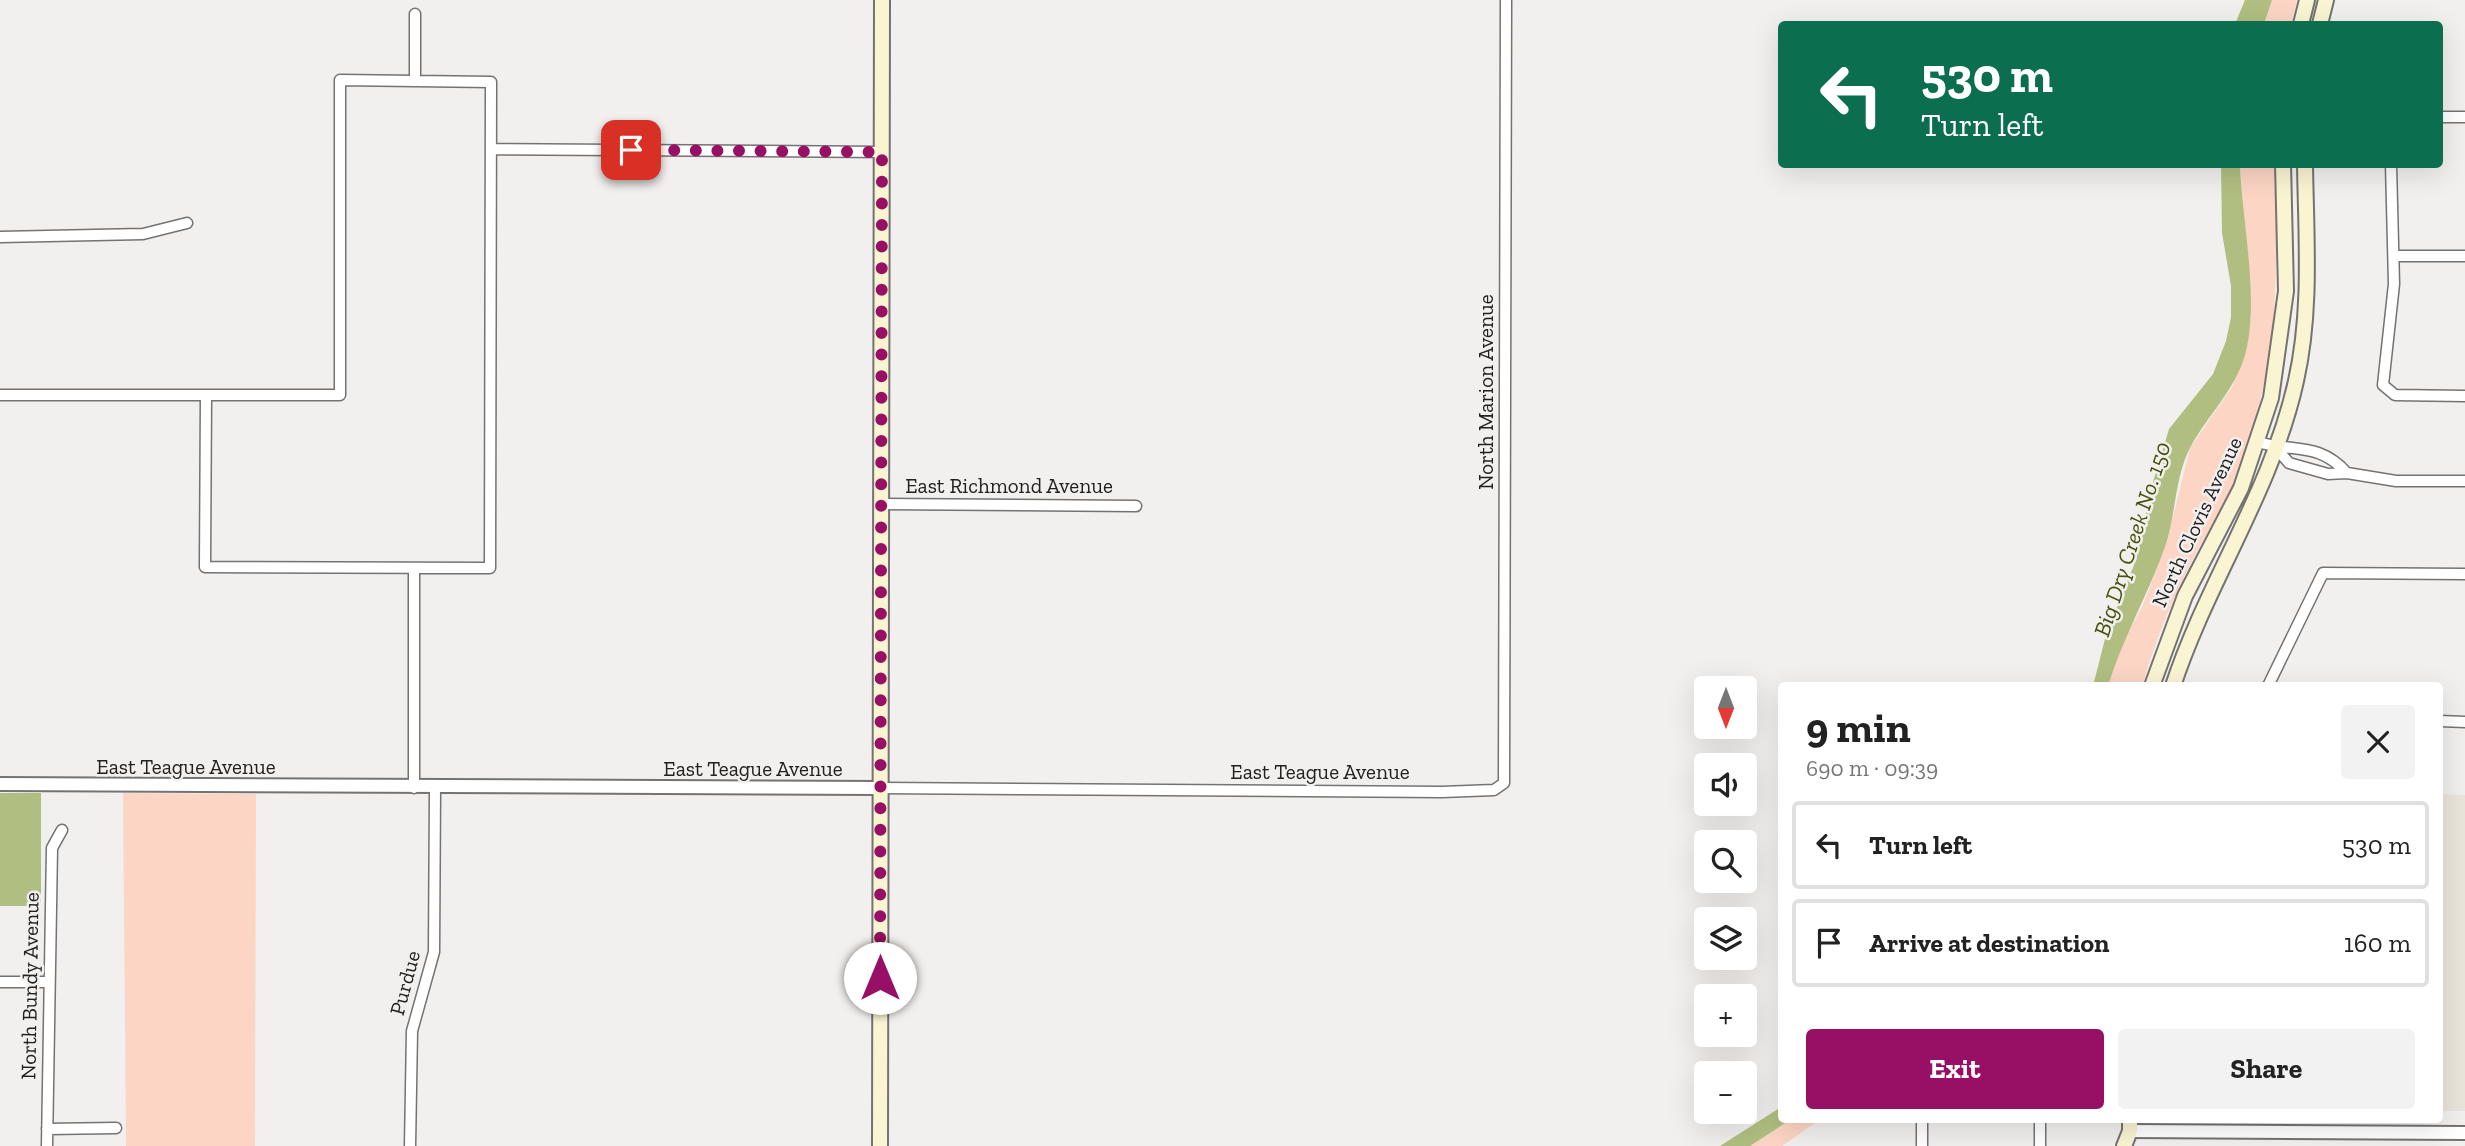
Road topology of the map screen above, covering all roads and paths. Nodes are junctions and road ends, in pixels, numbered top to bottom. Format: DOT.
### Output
graph roads {
  1 [pos="882,0"];
  2 [pos="1506,0"];
  3 [pos="2307,0"];
  4 [pos="2326,0"];
  5 [pos="415,14"];
  6 [pos="2302,21"];
  7 [pos="2321,21"];
  8 [pos="415,81"];
  9 [pos="2443,117"];
  10 [pos="2465,117"];
  11 [pos="491,149"];
  12 [pos="882,152"];
  13 [pos="2283,168"];
  14 [pos="2305,168"];
  15 [pos="2391,168"];
  16 [pos="187,223"];
  17 [pos="0,237"];
  18 [pos="2394,256"];
  19 [pos="2465,256"];
  20 [pos="0,395"];
  21 [pos="206,395"];
  22 [pos="2465,396"];
  23 [pos="2258,442"];
  24 [pos="2276,448"];
  25 [pos="2347,473"];
  26 [pos="2465,481"];
  27 [pos="881,504"];
  28 [pos="1136,506"];
  29 [pos="414,568"];
  30 [pos="2465,574"];
  31 [pos="2153,682"];
  32 [pos="2174,682"];
  33 [pos="2270,682"];
  34 [pos="2443,721"];
  35 [pos="2465,722"];
  36 [pos="1504,783"];
  37 [pos="0,785"];
  38 [pos="414,788"];
  39 [pos="435,788"];
  40 [pos="880,788"];
  41 [pos="62,830"];
  42 [pos="0,982"];
  43 [pos="49,982"];
  44 [pos="1922,1123"];
  45 [pos="2040,1123"];
  46 [pos="2130,1126"];
  47 [pos="116,1128"];
  48 [pos="47,1129"];
  49 [pos="2465,1133"];
  50 [pos="47,1146"];
  51 [pos="410,1146"];
  52 [pos="880,1146"];
  53 [pos="1922,1146"];
  54 [pos="2040,1146"];
  55 [pos="2124,1146"];
  56 [pos="2137,1146"];
  1 -- 12 [label="main road"];
  2 -- 36 [label="street, North Marion Avenue"];
  3 -- 6 [label="main road"];
  4 -- 7 [label="main road"];
  5 -- 8 [label="street"];
  8 -- 11 [label="street"];
  8 -- 21 [label="street"];
  9 -- 10 [label="street"];
  11 -- 12 [label="street"];
  11 -- 29 [label="street"];
  12 -- 27 [label="main road"];
  13 -- 23 [label="main road, North Clovis Avenue"];
  14 -- 24 [label="main road, North Clovis Avenue"];
  15 -- 18 [label="street"];
  16 -- 17 [label="street"];
  18 -- 19 [label="street"];
  18 -- 22 [label="street"];
  20 -- 21 [label="street"];
  21 -- 29 [label="street"];
  23 -- 24 [label="street"];
  23 -- 31 [label="main road, North Clovis Avenue"];
  24 -- 25 [label="street"];
  24 -- 25 [label="street"];
  24 -- 32 [label="main road, North Clovis Avenue"];
  25 -- 26 [label="street"];
  27 -- 28 [label="street, East Richmond Avenue"];
  27 -- 40 [label="main road"];
  29 -- 38 [label="street"];
  30 -- 33 [label="street"];
  34 -- 35 [label="street"];
  36 -- 40 [label="street, East Teague Avenue"];
  37 -- 38 [label="street, East Teague Avenue"];
  38 -- 39 [label="street, East Teague Avenue"];
  39 -- 40 [label="street, East Teague Avenue"];
  39 -- 51 [label="street, Purdue"];
  40 -- 52 [label="main road"];
  41 -- 43 [label="street, North Bundy Avenue"];
  42 -- 43 [label="street"];
  43 -- 48 [label="street, North Bundy Avenue"];
  44 -- 53 [label="street"];
  45 -- 54 [label="street"];
  46 -- 49 [label="street"];
  46 -- 55 [label="main road"];
  46 -- 56 [label="main road"];
  47 -- 48 [label="street"];
  48 -- 50 [label="street, North Bundy Avenue"];
}
